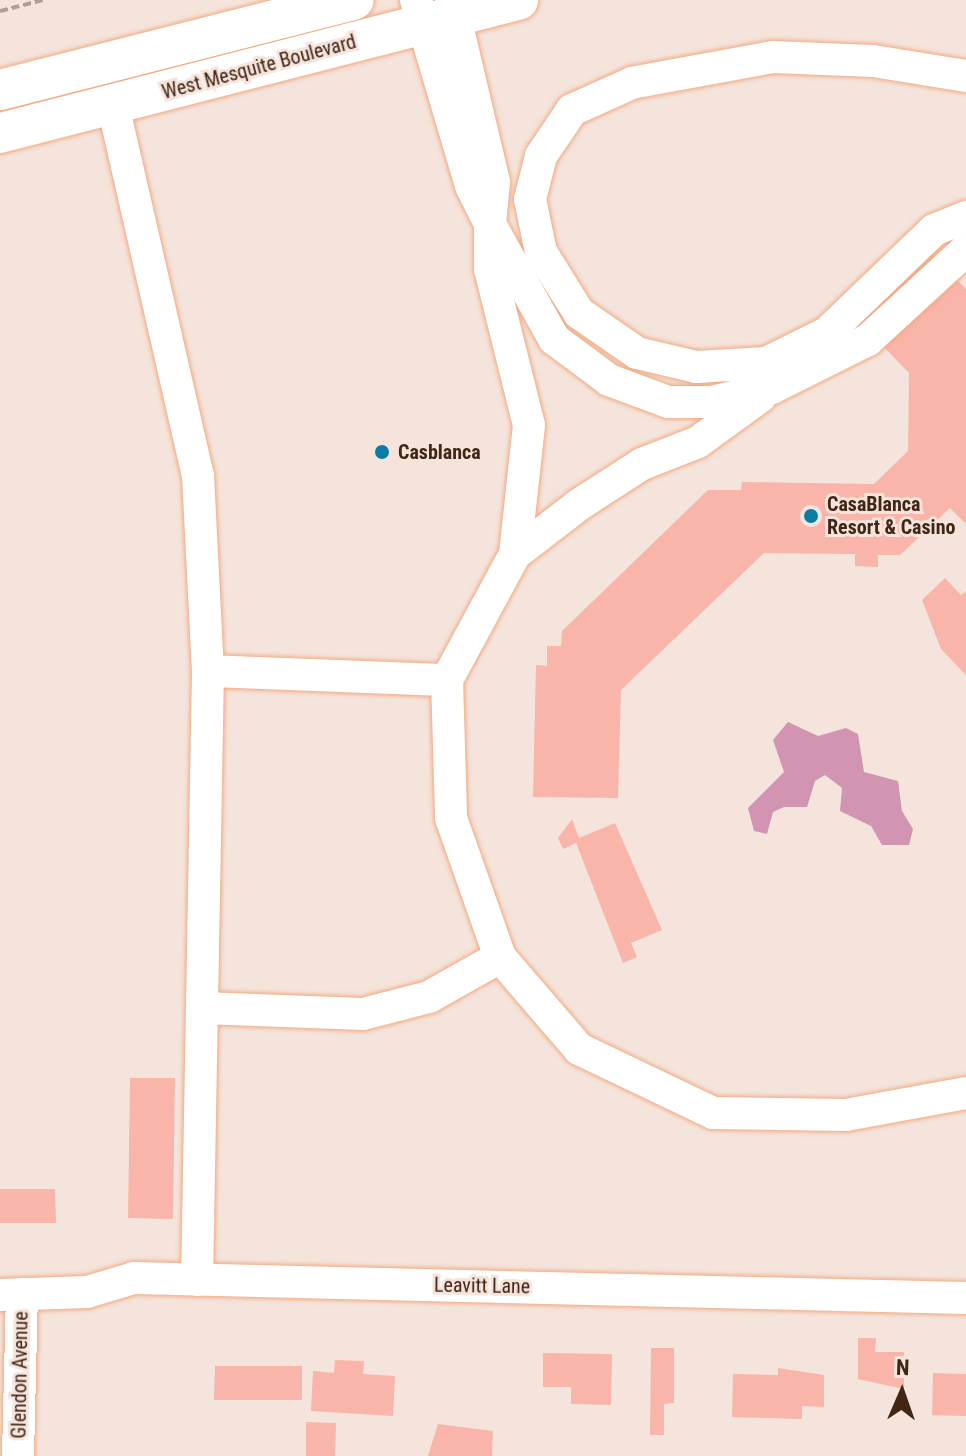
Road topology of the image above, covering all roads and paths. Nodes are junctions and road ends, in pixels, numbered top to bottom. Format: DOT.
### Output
graph roads {
  1 [pos="43,0"];
  2 [pos="354,0"];
  3 [pos="518,0"];
  4 [pos="437,10"];
  5 [pos="0,11"];
  6 [pos="966,76"];
  7 [pos="0,90"];
  8 [pos="113,105"];
  9 [pos="0,133"];
  10 [pos="530,199"];
  11 [pos="966,217"];
  12 [pos="490,224"];
  13 [pos="966,250"];
  14 [pos="772,388"];
  15 [pos="515,554"];
  16 [pos="208,671"];
  17 [pos="447,680"];
  18 [pos="500,957"];
  19 [pos="202,1008"];
  20 [pos="966,1093"];
  21 [pos="197,1280"];
  22 [pos="11,1294"];
  23 [pos="966,1298"];
  24 [pos="18,1456"];
  1 -- 5 [label="path"];
  2 -- 7 [label="main road, West Mesquite Boulevard"];
  3 -- 4 [label="main road, West Mesquite Boulevard"];
  4 -- 8 [label="main road, West Mesquite Boulevard"];
  4 -- 12 [label="street"];
  6 -- 10 [label="street"];
  8 -- 9 [label="main road, West Mesquite Boulevard"];
  8 -- 16 [label="street"];
  10 -- 11 [label="street"];
  10 -- 12 [label="street"];
  12 -- 14 [label="street"];
  12 -- 15 [label="street"];
  13 -- 14 [label="street"];
  14 -- 15 [label="street"];
  15 -- 17 [label="street"];
  16 -- 17 [label="street"];
  16 -- 19 [label="street"];
  17 -- 18 [label="street"];
  18 -- 19 [label="street"];
  18 -- 20 [label="street"];
  19 -- 21 [label="street"];
  21 -- 22 [label="street, Leavitt Lane"];
  21 -- 23 [label="street, Leavitt Lane"];
  22 -- 24 [label="street, Glendon Avenue"];
}
